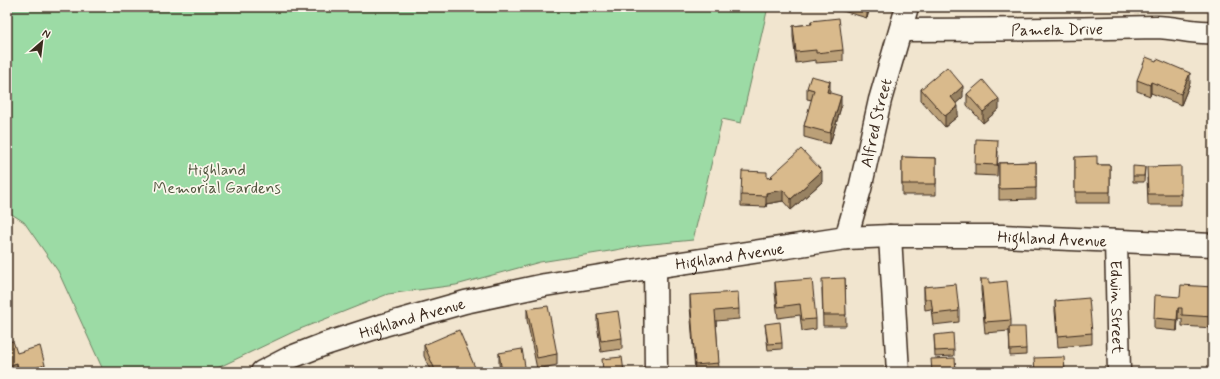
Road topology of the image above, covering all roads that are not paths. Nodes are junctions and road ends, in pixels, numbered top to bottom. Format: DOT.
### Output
graph roads {
  1 [pos="907,7"];
  2 [pos="901,30"];
  3 [pos="1213,32"];
  4 [pos="890,236"];
  5 [pos="846,238"];
  6 [pos="1116,241"];
  7 [pos="1213,246"];
  8 [pos="655,267"];
  9 [pos="262,372"];
  10 [pos="656,372"];
  11 [pos="898,372"];
  12 [pos="1119,372"];
  1 -- 2 [label="street, Alfred Street"];
  2 -- 3 [label="street, Pamela Drive"];
  2 -- 5 [label="street, Alfred Street"];
  4 -- 5 [label="street, Highland Avenue"];
  4 -- 6 [label="street, Highland Avenue"];
  4 -- 11 [label="street"];
  5 -- 8 [label="street, Highland Avenue"];
  6 -- 7 [label="street, Highland Avenue"];
  6 -- 12 [label="street, Edwin Street"];
  8 -- 9 [label="street, Highland Avenue"];
  8 -- 10 [label="street"];
}
